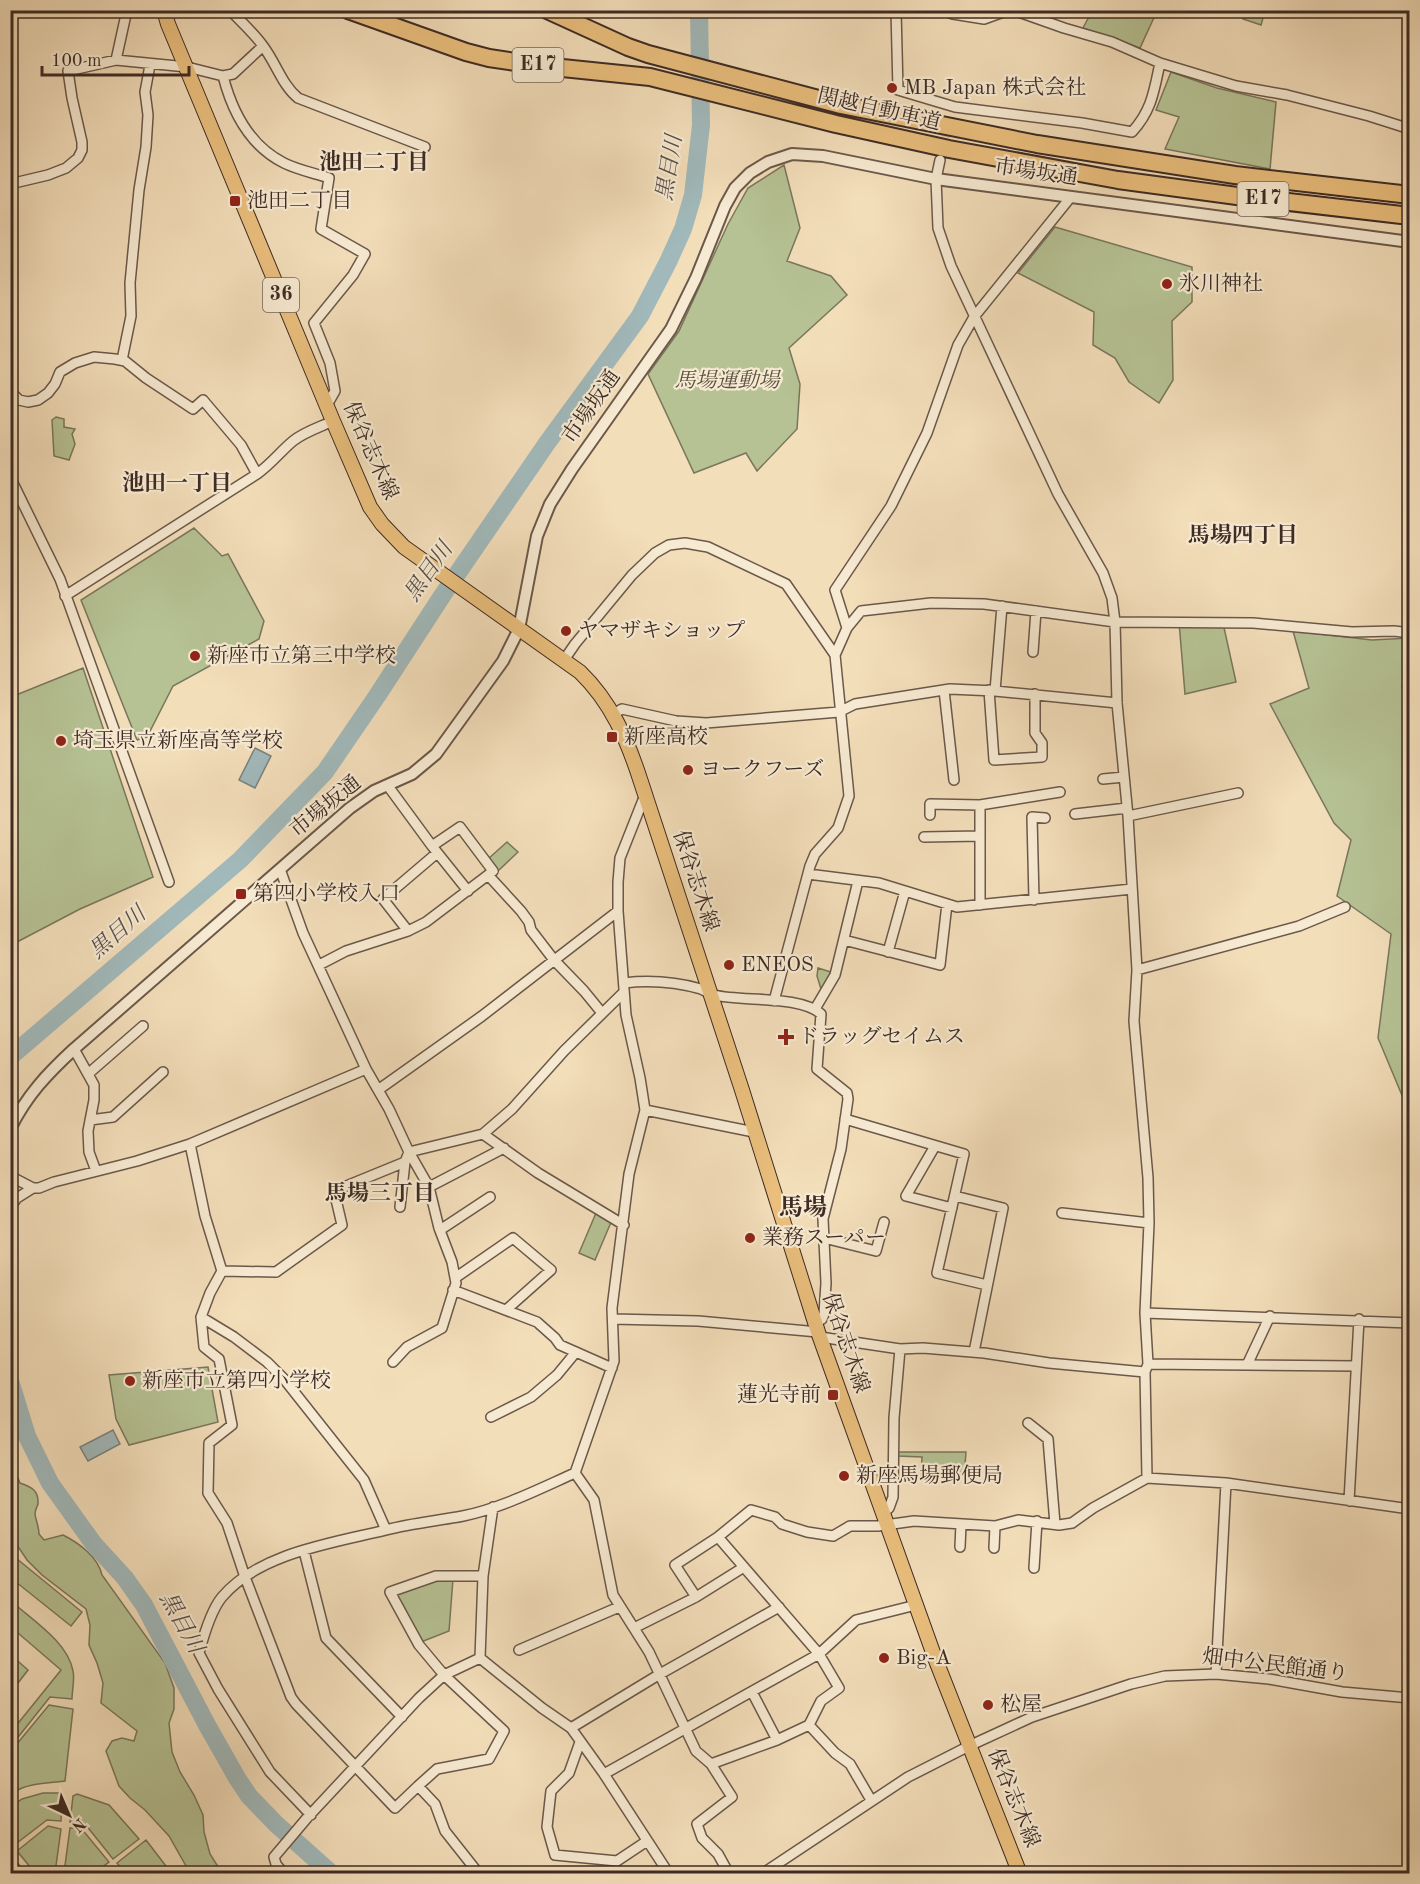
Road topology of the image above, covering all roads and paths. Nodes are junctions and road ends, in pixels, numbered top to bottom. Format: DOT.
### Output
graph roads {
  1 [pos="127,10"];
  2 [pos="164,10"];
  3 [pos="230,10"];
  4 [pos="348,10"];
  5 [pos="547,10"];
  6 [pos="896,10"];
  7 [pos="942,10"];
  8 [pos="1011,10"];
  9 [pos="263,46"];
  10 [pos="116,60"];
  11 [pos="1160,63"];
  12 [pos="150,64"];
  13 [pos="187,67"];
  14 [pos="223,76"];
  15 [pos="955,107"];
  16 [pos="950,117"];
  17 [pos="1410,129"];
  18 [pos="425,147"];
  19 [pos="940,160"];
  20 [pos="936,179"];
  21 [pos="10,184"];
  22 [pos="1410,195"];
  23 [pos="1070,198"];
  24 [pos="1410,216"];
  25 [pos="1410,242"];
  26 [pos="974,317"];
  27 [pos="122,360"];
  28 [pos="10,391"];
  29 [pos="327,405"];
  30 [pos="333,421"];
  31 [pos="257,474"];
  32 [pos="10,477"];
  33 [pos="65,596"];
  34 [pos="1002,606"];
  35 [pos="1036,611"];
  36 [pos="1115,622"];
  37 [pos="847,628"];
  38 [pos="519,629"];
  39 [pos="1410,633"];
  40 [pos="1033,652"];
  41 [pos="835,655"];
  42 [pos="564,660"];
  43 [pos="944,690"];
  44 [pos="992,691"];
  45 [pos="1035,694"];
  46 [pos="1118,703"];
  47 [pos="839,712"];
  48 [pos="614,714"];
  49 [pos="1124,777"];
  50 [pos="1103,779"];
  51 [pos="954,780"];
  52 [pos="388,786"];
  53 [pos="1060,792"];
  54 [pos="1238,792"];
  55 [pos="645,795"];
  56 [pos="980,805"];
  57 [pos="1127,812"];
  58 [pos="1075,814"];
  59 [pos="930,815"];
  60 [pos="1045,818"];
  61 [pos="980,836"];
  62 [pos="924,837"];
  63 [pos="435,850"];
  64 [pos="280,869"];
  65 [pos="808,874"];
  66 [pos="488,875"];
  67 [pos="858,880"];
  68 [pos="169,882"];
  69 [pos="1132,890"];
  70 [pos="468,891"];
  71 [pos="905,891"];
  72 [pos="1034,900"];
  73 [pos="947,904"];
  74 [pos="980,905"];
  75 [pos="1345,907"];
  76 [pos="618,911"];
  77 [pos="408,932"];
  78 [pos="844,940"];
  79 [pos="888,952"];
  80 [pos="554,960"];
  81 [pos="319,965"];
  82 [pos="1137,969"];
  83 [pos="624,988"];
  84 [pos="708,992"];
  85 [pos="774,1001"];
  86 [pos="815,1009"];
  87 [pos="602,1013"];
  88 [pos="143,1026"];
  89 [pos="74,1049"];
  90 [pos="366,1069"];
  91 [pos="163,1072"];
  92 [pos="88,1074"];
  93 [pos="378,1090"];
  94 [pos="645,1110"];
  95 [pos="845,1119"];
  96 [pos="90,1120"];
  97 [pos="10,1129"];
  98 [pos="754,1132"];
  99 [pos="483,1134"];
  100 [pos="190,1144"];
  101 [pos="935,1146"];
  102 [pos="504,1148"];
  103 [pos="409,1152"];
  104 [pos="405,1162"];
  105 [pos="96,1171"];
  106 [pos="10,1176"];
  107 [pos="429,1187"];
  108 [pos="33,1188"];
  109 [pos="955,1196"];
  110 [pos="490,1197"];
  111 [pos="400,1207"];
  112 [pos="10,1208"];
  113 [pos="952,1208"];
  114 [pos="1062,1213"];
  115 [pos="884,1222"];
  116 [pos="1149,1223"];
  117 [pos="624,1225"];
  118 [pos="440,1230"];
  119 [pos="824,1238"];
  120 [pos="222,1271"];
  121 [pos="455,1278"];
  122 [pos="987,1285"];
  123 [pos="453,1290"];
  124 [pos="506,1310"];
  125 [pos="1145,1312"];
  126 [pos="1270,1316"];
  127 [pos="201,1317"];
  128 [pos="613,1319"];
  129 [pos="1359,1319"];
  130 [pos="1410,1323"];
  131 [pos="817,1331"];
  132 [pos="900,1350"];
  133 [pos="576,1352"];
  134 [pos="974,1352"];
  135 [pos="393,1362"];
  136 [pos="1247,1365"];
  137 [pos="1356,1366"];
  138 [pos="612,1368"];
  139 [pos="1147,1368"];
  140 [pos="491,1417"];
  141 [pos="1028,1423"];
  142 [pos="575,1473"];
  143 [pos="1147,1478"];
  144 [pos="1226,1483"];
  145 [pos="1349,1501"];
  146 [pos="494,1507"];
  147 [pos="1410,1509"];
  148 [pos="885,1519"];
  149 [pos="1037,1521"];
  150 [pos="961,1524"];
  151 [pos="1055,1524"];
  152 [pos="995,1526"];
  153 [pos="386,1530"];
  154 [pos="718,1537"];
  155 [pos="960,1547"];
  156 [pos="994,1548"];
  157 [pos="304,1551"];
  158 [pos="744,1568"];
  159 [pos="1034,1568"];
  160 [pos="483,1576"];
  161 [pos="245,1577"];
  162 [pos="696,1596"];
  163 [pos="916,1605"];
  164 [pos="619,1607"];
  165 [pos="779,1607"];
  166 [pos="634,1628"];
  167 [pos="519,1650"];
  168 [pos="819,1654"];
  169 [pos="480,1658"];
  170 [pos="660,1674"];
  171 [pos="1216,1674"];
  172 [pos="444,1675"];
  173 [pos="752,1692"];
  174 [pos="1410,1698"];
  175 [pos="402,1717"];
  176 [pos="809,1725"];
  177 [pos="571,1728"];
  178 [pos="684,1728"];
  179 [pos="777,1740"];
  180 [pos="580,1742"];
  181 [pos="969,1746"];
  182 [pos="711,1764"];
  183 [pos="356,1766"];
  184 [pos="603,1774"];
  185 [pos="418,1786"];
  186 [pos="872,1800"];
  187 [pos="309,1817"];
  188 [pos="647,1840"];
  189 [pos="284,1874"];
  190 [pos="479,1874"];
  191 [pos="669,1874"];
  192 [pos="729,1874"];
  193 [pos="762,1874"];
  194 [pos="1020,1874"];
  1 -- 10 [label="street"];
  2 -- 13 [label="main road, 保谷志木線 / 36"];
  3 -- 9 [label="street"];
  4 -- 24 [label="highway, 関越自動車道 / E17"];
  5 -- 22 [label="highway, 関越自動車道 / E17"];
  6 -- 15 [label="street"];
  7 -- 8 [label="street"];
  8 -- 11 [label="street"];
  9 -- 14 [label="street"];
  9 -- 18 [label="street"];
  10 -- 12 [label="street"];
  10 -- 21 [label="street"];
  11 -- 15 [label="street"];
  11 -- 17 [label="street"];
  12 -- 13 [label="street"];
  12 -- 27 [label="street"];
  13 -- 14 [label="street"];
  13 -- 29 [label="main road, 保谷志木線 / 36"];
  14 -- 29 [label="street"];
  15 -- 16 [label="street"];
  19 -- 20 [label="street"];
  20 -- 23 [label="street, 市場坂通"];
  20 -- 26 [label="street"];
  20 -- 38 [label="street, 市場坂通"];
  23 -- 25 [label="street, 市場坂通"];
  23 -- 26 [label="street"];
  26 -- 36 [label="street"];
  26 -- 37 [label="street"];
  27 -- 28 [label="street"];
  27 -- 31 [label="street"];
  29 -- 30 [label="main road, 保谷志木線 / 36"];
  30 -- 31 [label="street"];
  30 -- 38 [label="main road, 保谷志木線 / 36"];
  31 -- 33 [label="street"];
  32 -- 33 [label="street"];
  33 -- 68 [label="street"];
  34 -- 35 [label="street"];
  34 -- 37 [label="street"];
  34 -- 44 [label="street"];
  35 -- 36 [label="street"];
  35 -- 40 [label="street"];
  36 -- 39 [label="street"];
  36 -- 46 [label="street"];
  37 -- 41 [label="street"];
  38 -- 42 [label="main road, 保谷志木線 / 36"];
  38 -- 52 [label="street, 市場坂通"];
  41 -- 42 [label="street"];
  41 -- 47 [label="street"];
  42 -- 48 [label="main road, 保谷志木線 / 36"];
  43 -- 44 [label="street"];
  43 -- 47 [label="street"];
  43 -- 51 [label="street"];
  44 -- 45 [label="street"];
  44 -- 45 [label="street"];
  45 -- 46 [label="street"];
  46 -- 49 [label="street"];
  47 -- 48 [label="street"];
  47 -- 65 [label="street"];
  48 -- 55 [label="main road, 保谷志木線 / 36"];
  49 -- 50 [label="street"];
  49 -- 57 [label="street"];
  52 -- 63 [label="street"];
  52 -- 64 [label="street, 市場坂通"];
  53 -- 56 [label="street"];
  54 -- 57 [label="street"];
  55 -- 76 [label="street"];
  55 -- 84 [label="main road, 保谷志木線 / 36"];
  56 -- 59 [label="street"];
  56 -- 61 [label="street"];
  57 -- 58 [label="street"];
  57 -- 69 [label="street"];
  60 -- 72 [label="street"];
  61 -- 62 [label="street"];
  61 -- 74 [label="street"];
  63 -- 66 [label="street"];
  63 -- 70 [label="street"];
  63 -- 77 [label="street"];
  64 -- 81 [label="street"];
  64 -- 89 [label="street, 市場坂通"];
  65 -- 67 [label="street"];
  65 -- 85 [label="street"];
  66 -- 70 [label="street"];
  66 -- 80 [label="street"];
  67 -- 71 [label="street"];
  67 -- 78 [label="street"];
  69 -- 72 [label="street"];
  69 -- 82 [label="street"];
  70 -- 77 [label="street"];
  71 -- 73 [label="street"];
  71 -- 79 [label="street"];
  72 -- 74 [label="street"];
  73 -- 74 [label="street"];
  73 -- 79 [label="street"];
  75 -- 82 [label="street"];
  76 -- 80 [label="street"];
  76 -- 83 [label="street"];
  77 -- 81 [label="street"];
  78 -- 79 [label="street"];
  78 -- 86 [label="street"];
  80 -- 87 [label="street"];
  80 -- 93 [label="street"];
  81 -- 90 [label="street"];
  82 -- 116 [label="street"];
  83 -- 84 [label="street"];
  83 -- 87 [label="street"];
  83 -- 94 [label="street"];
  84 -- 85 [label="street"];
  84 -- 98 [label="main road, 保谷志木線 / 36"];
  85 -- 86 [label="street"];
  86 -- 95 [label="street"];
  87 -- 99 [label="street"];
  88 -- 92 [label="street"];
  89 -- 92 [label="street"];
  89 -- 97 [label="street, 市場坂通"];
  90 -- 93 [label="street"];
  90 -- 100 [label="street"];
  91 -- 96 [label="street"];
  92 -- 96 [label="street"];
  93 -- 103 [label="street"];
  94 -- 98 [label="street"];
  94 -- 117 [label="street"];
  95 -- 101 [label="street"];
  95 -- 119 [label="street"];
  96 -- 105 [label="street"];
  98 -- 131 [label="main road, 保谷志木線 / 36"];
  99 -- 102 [label="street"];
  99 -- 103 [label="street"];
  100 -- 105 [label="street"];
  100 -- 120 [label="street"];
  101 -- 109 [label="street"];
  101 -- 113 [label="street"];
  102 -- 107 [label="street"];
  102 -- 117 [label="street"];
  103 -- 104 [label="street"];
  103 -- 107 [label="street"];
  104 -- 111 [label="street"];
  104 -- 120 [label="street"];
  105 -- 108 [label="street"];
  106 -- 108 [label="street"];
  107 -- 118 [label="street"];
  108 -- 112 [label="street"];
  109 -- 113 [label="street"];
  109 -- 122 [label="street"];
  110 -- 118 [label="street"];
  113 -- 122 [label="street"];
  114 -- 116 [label="street"];
  115 -- 119 [label="street"];
  116 -- 125 [label="street"];
  117 -- 128 [label="street"];
  118 -- 121 [label="street"];
  119 -- 131 [label="street"];
  120 -- 127 [label="street"];
  121 -- 123 [label="street"];
  121 -- 124 [label="street"];
  122 -- 134 [label="street"];
  123 -- 124 [label="street"];
  123 -- 135 [label="street"];
  124 -- 133 [label="street"];
  125 -- 126 [label="street"];
  125 -- 139 [label="street"];
  126 -- 129 [label="street"];
  126 -- 136 [label="street"];
  127 -- 153 [label="street"];
  127 -- 161 [label="street"];
  128 -- 131 [label="street"];
  128 -- 138 [label="street"];
  129 -- 130 [label="street"];
  129 -- 137 [label="street"];
  131 -- 132 [label="street"];
  131 -- 148 [label="main road, 保谷志木線 / 36"];
  132 -- 134 [label="street"];
  132 -- 148 [label="street"];
  133 -- 138 [label="street"];
  133 -- 140 [label="street"];
  134 -- 139 [label="street"];
  136 -- 137 [label="street"];
  136 -- 139 [label="street"];
  137 -- 145 [label="street"];
  138 -- 142 [label="street"];
  139 -- 143 [label="street"];
  141 -- 151 [label="street"];
  142 -- 146 [label="street"];
  142 -- 164 [label="street"];
  143 -- 144 [label="street"];
  143 -- 151 [label="street"];
  144 -- 145 [label="street"];
  144 -- 171 [label="street"];
  145 -- 147 [label="street"];
  146 -- 153 [label="street"];
  146 -- 160 [label="street"];
  148 -- 150 [label="street"];
  148 -- 154 [label="street"];
  148 -- 163 [label="main road, 保谷志木線 / 36"];
  149 -- 151 [label="street"];
  149 -- 152 [label="street"];
  149 -- 159 [label="street"];
  150 -- 152 [label="street"];
  150 -- 155 [label="street"];
  152 -- 156 [label="street"];
  153 -- 157 [label="street"];
  154 -- 158 [label="street"];
  154 -- 162 [label="street"];
  157 -- 161 [label="street"];
  157 -- 175 [label="street"];
  158 -- 162 [label="street"];
  158 -- 165 [label="street"];
  160 -- 169 [label="street"];
  160 -- 172 [label="street"];
  161 -- 183 [label="street"];
  161 -- 187 [label="street"];
  162 -- 166 [label="street"];
  163 -- 168 [label="street"];
  163 -- 181 [label="main road, 保谷志木線 / 36"];
  164 -- 166 [label="street"];
  164 -- 167 [label="street"];
  165 -- 168 [label="street"];
  165 -- 170 [label="street"];
  166 -- 170 [label="street"];
  168 -- 173 [label="street"];
  168 -- 176 [label="street"];
  169 -- 172 [label="street"];
  169 -- 177 [label="street"];
  170 -- 177 [label="street"];
  170 -- 178 [label="street"];
  171 -- 174 [label="street, 畑中公民館通り"];
  171 -- 181 [label="street, 畑中公民館通り"];
  172 -- 175 [label="street"];
  172 -- 185 [label="street"];
  173 -- 178 [label="street"];
  173 -- 179 [label="street"];
  175 -- 183 [label="street"];
  176 -- 179 [label="street"];
  176 -- 186 [label="street"];
  177 -- 180 [label="street"];
  178 -- 182 [label="street"];
  178 -- 184 [label="street"];
  179 -- 182 [label="street"];
  180 -- 184 [label="street"];
  180 -- 188 [label="street"];
  181 -- 186 [label="street, 畑中公民館通り"];
  181 -- 194 [label="main road, 保谷志木線 / 36"];
  182 -- 192 [label="street"];
  183 -- 185 [label="street"];
  183 -- 187 [label="street"];
  184 -- 188 [label="street"];
  185 -- 190 [label="street"];
  186 -- 193 [label="street, 畑中公民館通り"];
  187 -- 189 [label="street"];
  188 -- 191 [label="street"];
}
